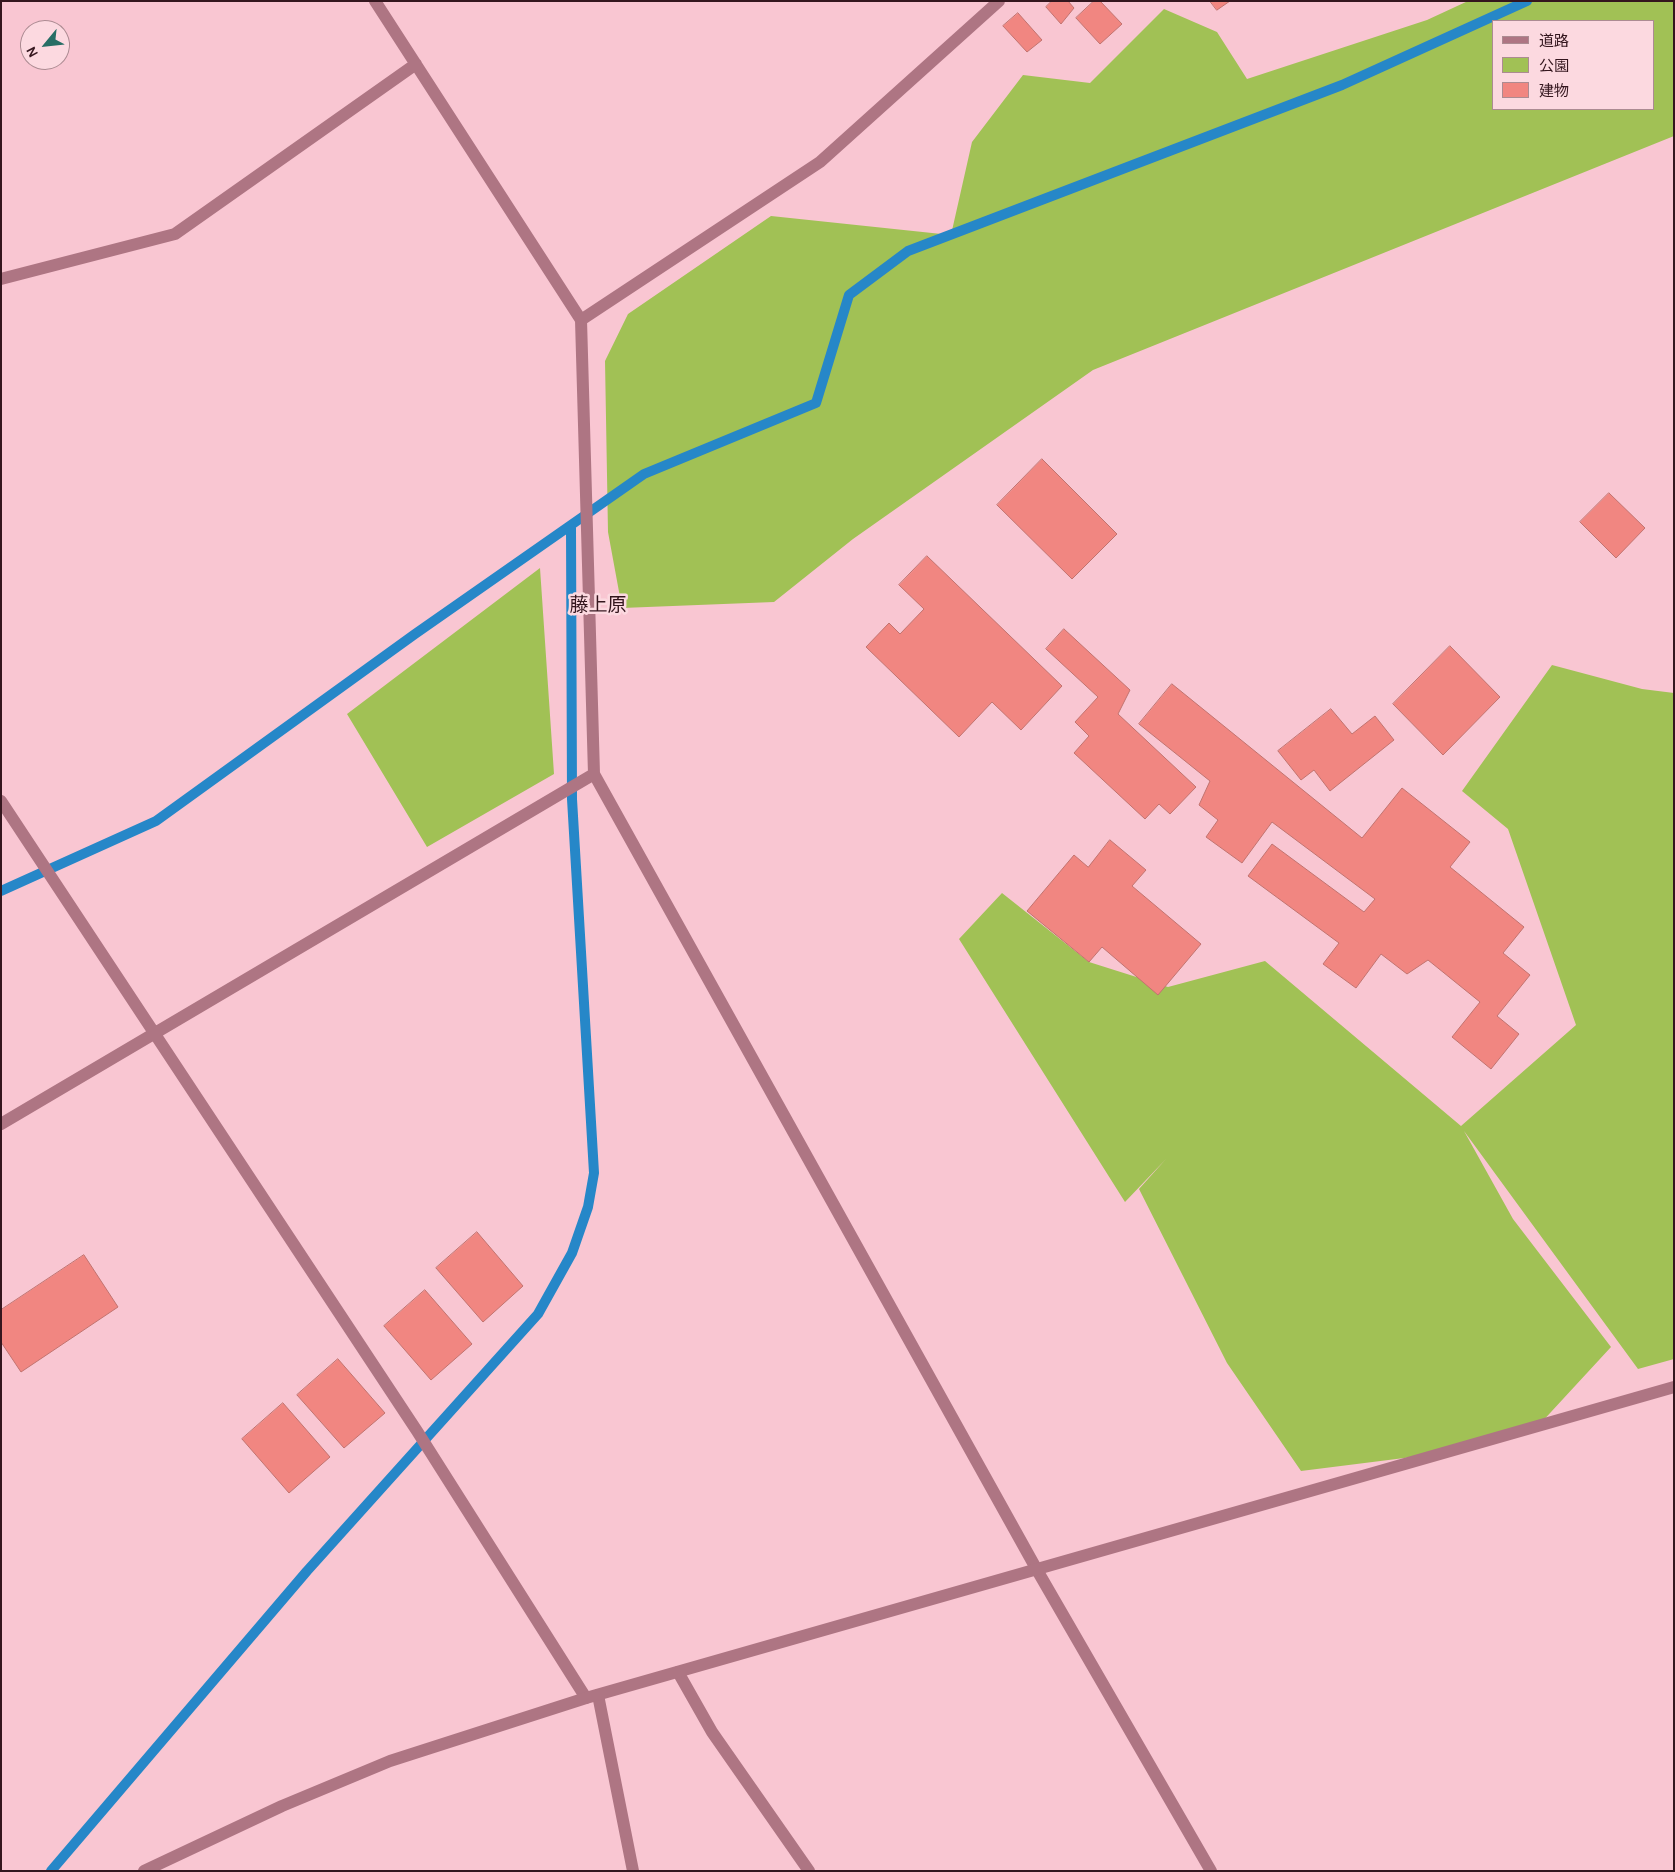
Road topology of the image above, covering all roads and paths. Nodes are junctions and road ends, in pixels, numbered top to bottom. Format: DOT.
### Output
graph roads {
  1 [pos="375,1"];
  2 [pos="999,1"];
  3 [pos="416,64"];
  4 [pos="1,279"];
  5 [pos="582,320"];
  6 [pos="594,774"];
  7 [pos="1,801"];
  8 [pos="155,1033"];
  9 [pos="1,1124"];
  10 [pos="1674,1387"];
  11 [pos="1037,1570"];
  12 [pos="678,1672"];
  13 [pos="592,1696"];
  14 [pos="144,1871"];
  15 [pos="633,1871"];
  16 [pos="809,1871"];
  17 [pos="1211,1871"];
  1 -- 3 [label="street"];
  2 -- 5 [label="street"];
  3 -- 4 [label="street"];
  3 -- 5 [label="street"];
  5 -- 6 [label="street"];
  6 -- 8 [label="street"];
  6 -- 11 [label="street"];
  7 -- 8 [label="street"];
  8 -- 9 [label="street"];
  8 -- 13 [label="street"];
  10 -- 11 [label="street"];
  11 -- 12 [label="street"];
  11 -- 17 [label="street"];
  12 -- 13 [label="street"];
  12 -- 16 [label="street"];
  13 -- 14 [label="street"];
  13 -- 15 [label="street"];
}
